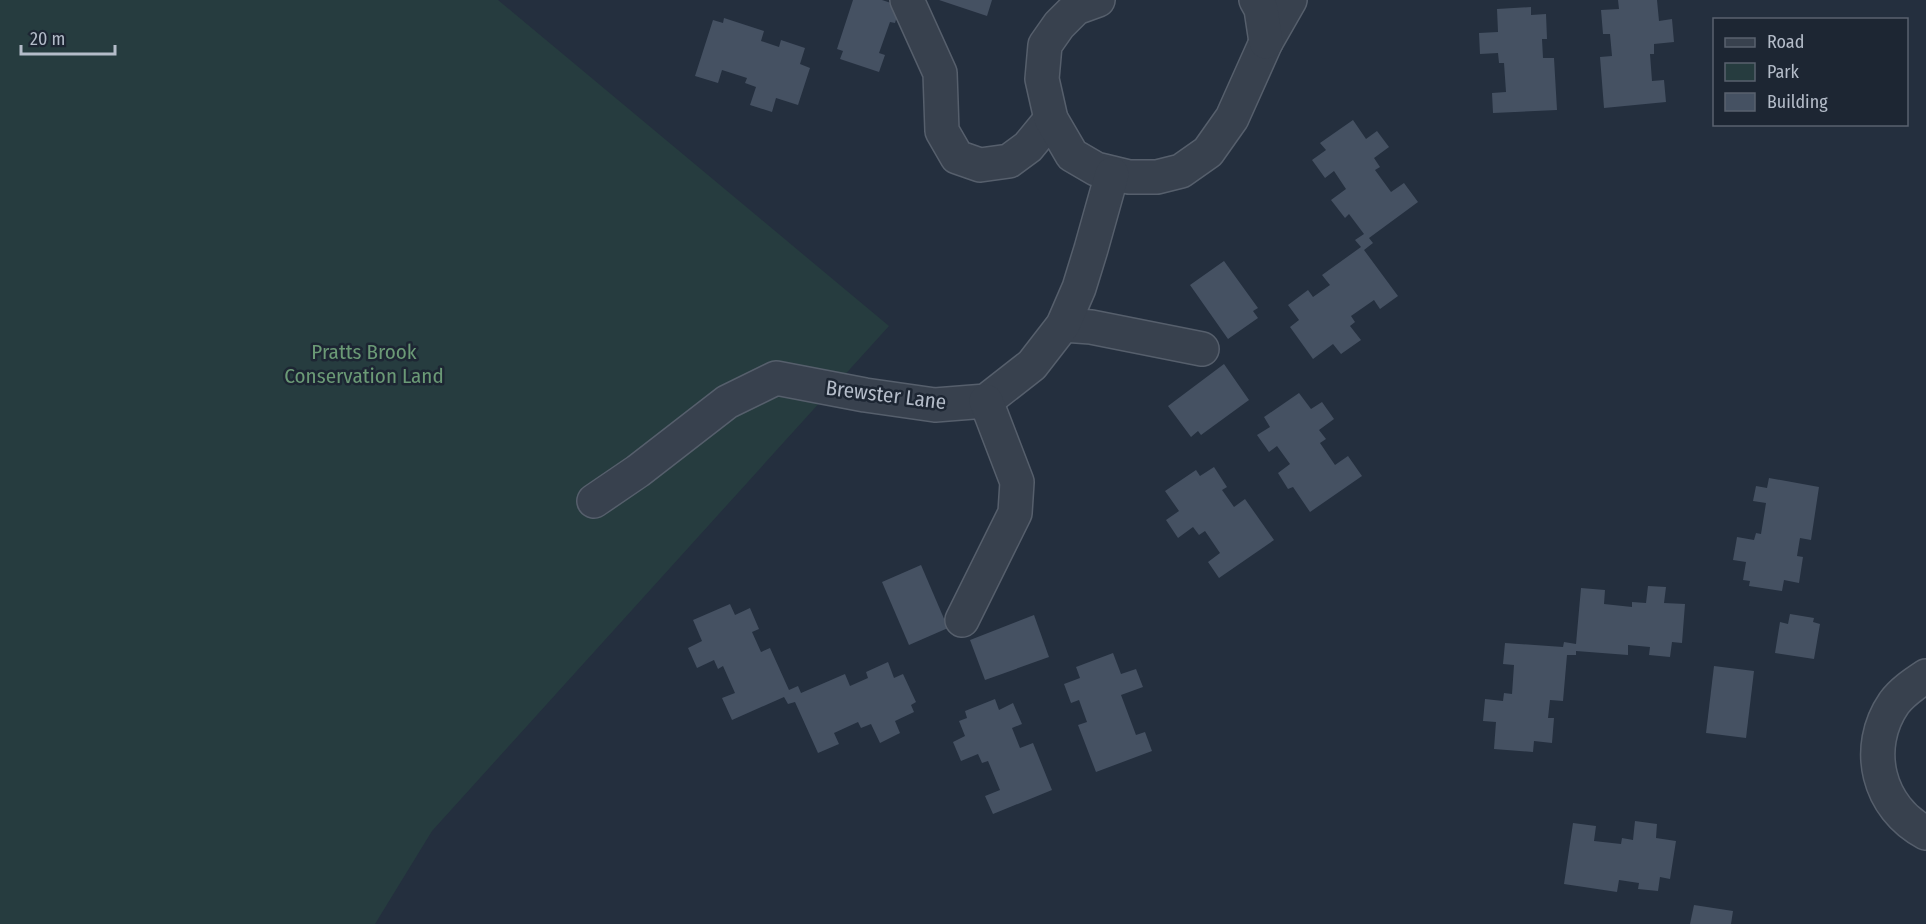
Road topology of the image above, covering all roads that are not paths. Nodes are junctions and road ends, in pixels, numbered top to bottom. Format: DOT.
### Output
graph roads {
  1 [pos="907,0"];
  2 [pos="1098,0"];
  3 [pos="1256,0"];
  4 [pos="1290,0"];
  5 [pos="1266,42"];
  6 [pos="1052,119"];
  7 [pos="1112,174"];
  8 [pos="1063,325"];
  9 [pos="1202,349"];
  10 [pos="986,401"];
  11 [pos="594,501"];
  12 [pos="962,620"];
  13 [pos="1926,676"];
  14 [pos="1926,833"];
  1 -- 6 [label="street"];
  2 -- 6 [label="street"];
  3 -- 5 [label="street"];
  4 -- 5 [label="street"];
  5 -- 7 [label="street"];
  6 -- 7 [label="street"];
  7 -- 8 [label="street"];
  8 -- 9 [label="street"];
  8 -- 10 [label="street"];
  10 -- 11 [label="street, Brewster Lane"];
  10 -- 12 [label="street"];
  13 -- 14 [label="street"];
}
